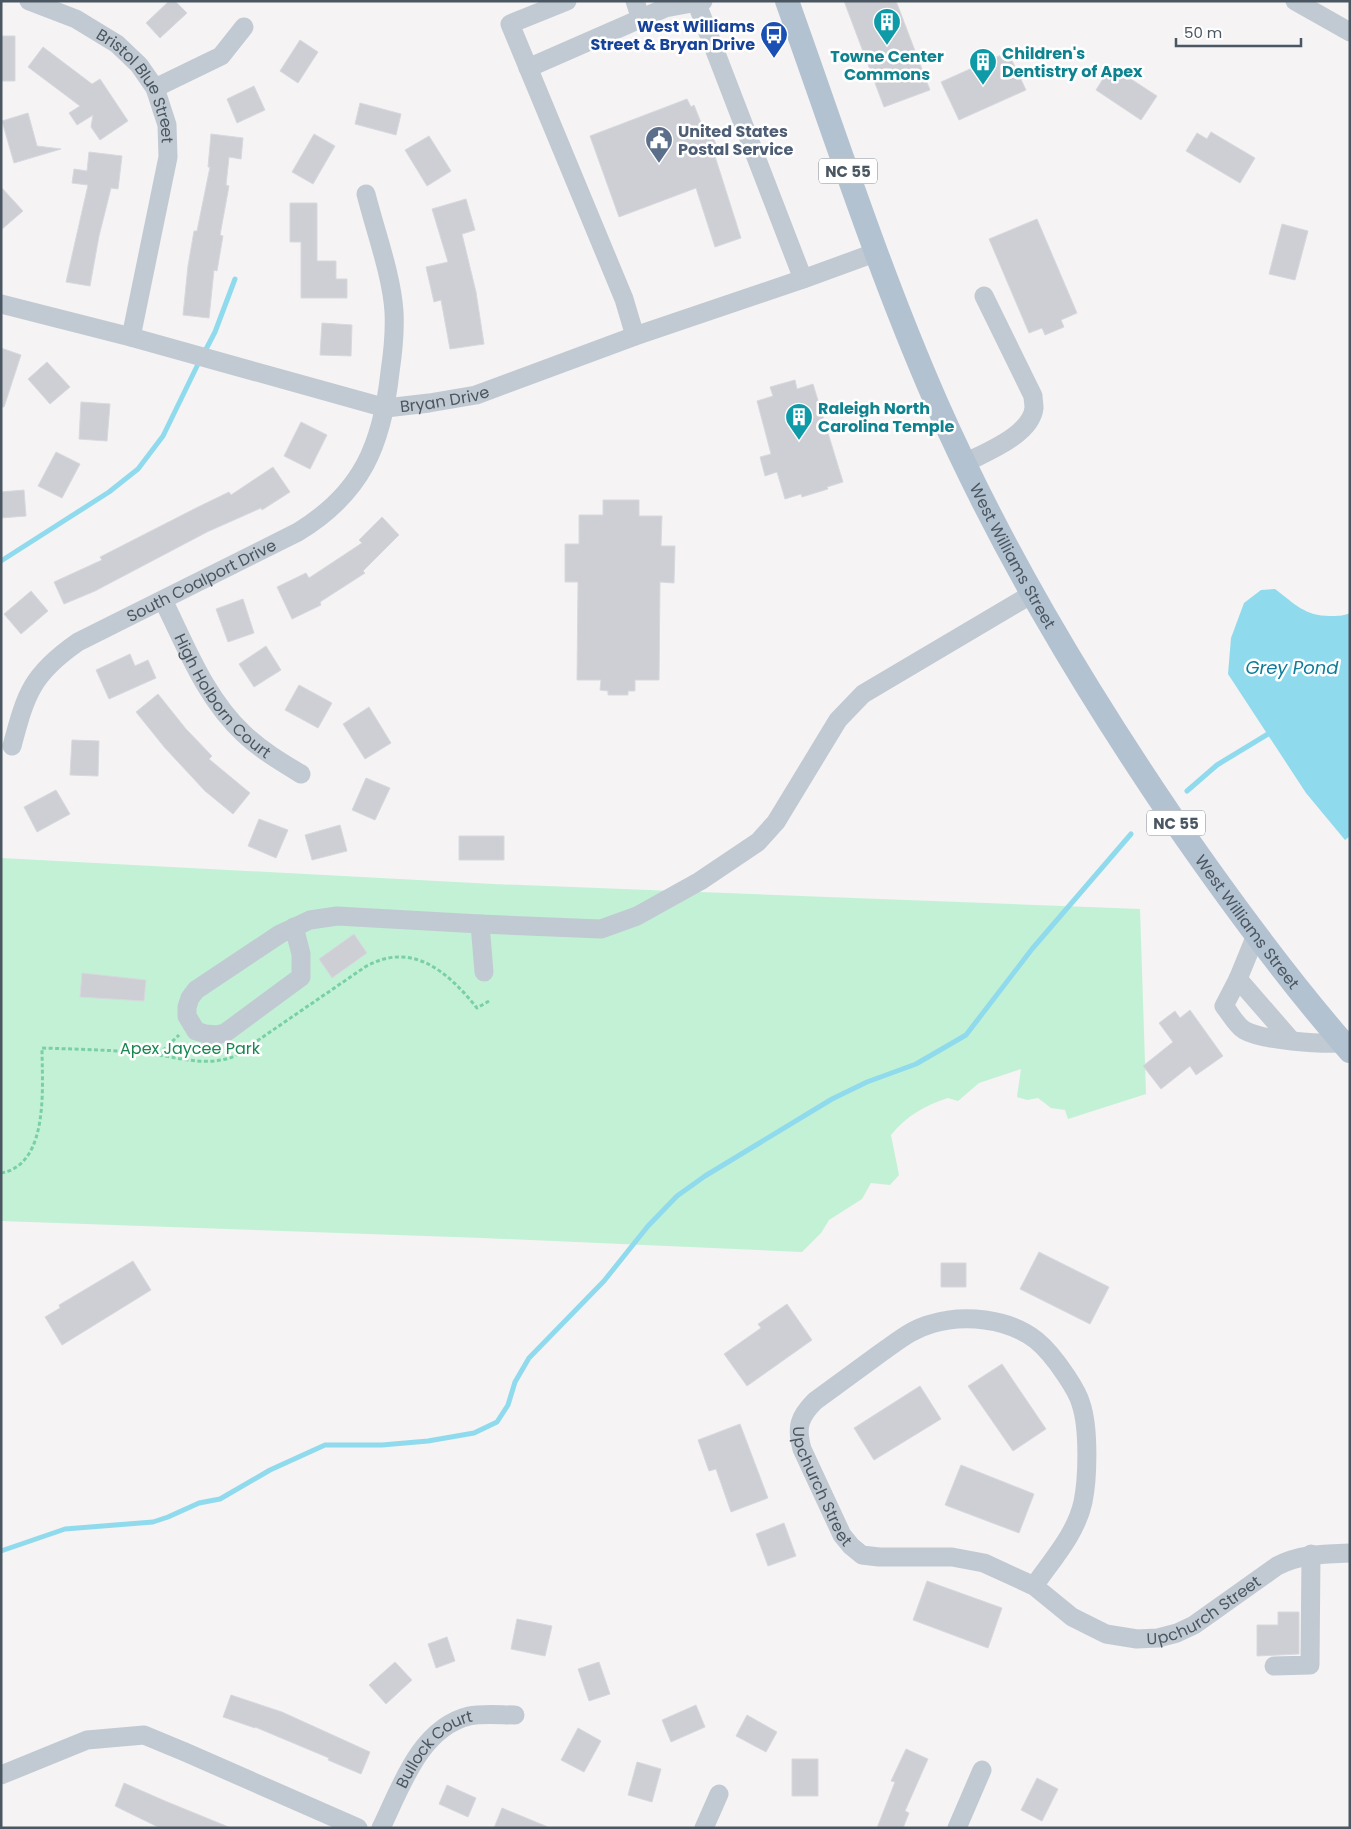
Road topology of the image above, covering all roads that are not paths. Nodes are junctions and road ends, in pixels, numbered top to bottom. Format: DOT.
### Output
graph roads {
  1 [pos="29,1"];
  2 [pos="568,1"];
  3 [pos="787,1"];
  4 [pos="1295,1"];
  5 [pos="700,2"];
  6 [pos="638,10"];
  7 [pos="244,27"];
  8 [pos="1350,32"];
  9 [pos="528,68"];
  10 [pos="155,88"];
  11 [pos="366,194"];
  12 [pos="877,252"];
  13 [pos="803,280"];
  14 [pos="984,296"];
  15 [pos="1,304"];
  16 [pos="635,336"];
  17 [pos="131,337"];
  18 [pos="386,408"];
  19 [pos="965,463"];
  20 [pos="1032,594"];
  21 [pos="163,600"];
  22 [pos="12,746"];
  23 [pos="301,774"];
  24 [pos="480,924"];
  25 [pos="294,927"];
  26 [pos="1256,935"];
  27 [pos="484,972"];
  28 [pos="1238,979"];
  29 [pos="1291,1040"];
  30 [pos="1345,1043"];
  31 [pos="1350,1553"];
  32 [pos="1311,1554"];
  33 [pos="1034,1586"];
  34 [pos="1274,1666"];
  35 [pos="515,1715"];
  36 [pos="982,1770"];
  37 [pos="1,1775"];
  38 [pos="719,1794"];
  39 [pos="358,1828"];
  40 [pos="381,1828"];
  41 [pos="704,1828"];
  42 [pos="956,1828"];
  1 -- 10 [label="street, Bristol Blue Street"];
  2 -- 9 [label="street"];
  3 -- 12 [label="main road, West Williams Street / NC 55"];
  4 -- 8 [label="street"];
  5 -- 6 [label="street"];
  5 -- 13 [label="street"];
  6 -- 9 [label="street"];
  7 -- 10 [label="street"];
  9 -- 16 [label="street"];
  10 -- 17 [label="street, Bristol Blue Street"];
  11 -- 18 [label="street, South Coalport Drive"];
  12 -- 13 [label="street, Bryan Drive"];
  12 -- 19 [label="main road, West Williams Street / NC 55"];
  13 -- 16 [label="street, Bryan Drive"];
  14 -- 19 [label="street"];
  15 -- 17 [label="street, Bryan Drive"];
  16 -- 18 [label="street, Bryan Drive"];
  17 -- 18 [label="street, Bryan Drive"];
  18 -- 21 [label="street, South Coalport Drive"];
  19 -- 20 [label="main road, West Williams Street / NC 55"];
  20 -- 24 [label="street"];
  20 -- 26 [label="main road, West Williams Street / NC 55"];
  21 -- 22 [label="street, South Coalport Drive"];
  21 -- 23 [label="street, High Holborn Court"];
  24 -- 25 [label="street"];
  24 -- 27 [label="street"];
  25 -- 25 [label="street"];
  26 -- 28 [label="street"];
  26 -- 30 [label="main road, West Williams Street / NC 55"];
  28 -- 29 [label="street"];
  28 -- 29 [label="street"];
  29 -- 30 [label="street"];
  31 -- 32 [label="street, Upchurch Street"];
  32 -- 33 [label="street, Upchurch Street"];
  32 -- 34 [label="street"];
  33 -- 33 [label="street, Upchurch Street"];
  35 -- 40 [label="street, Bullock Court"];
  36 -- 42 [label="street"];
  37 -- 39 [label="street"];
  38 -- 41 [label="street"];
}
